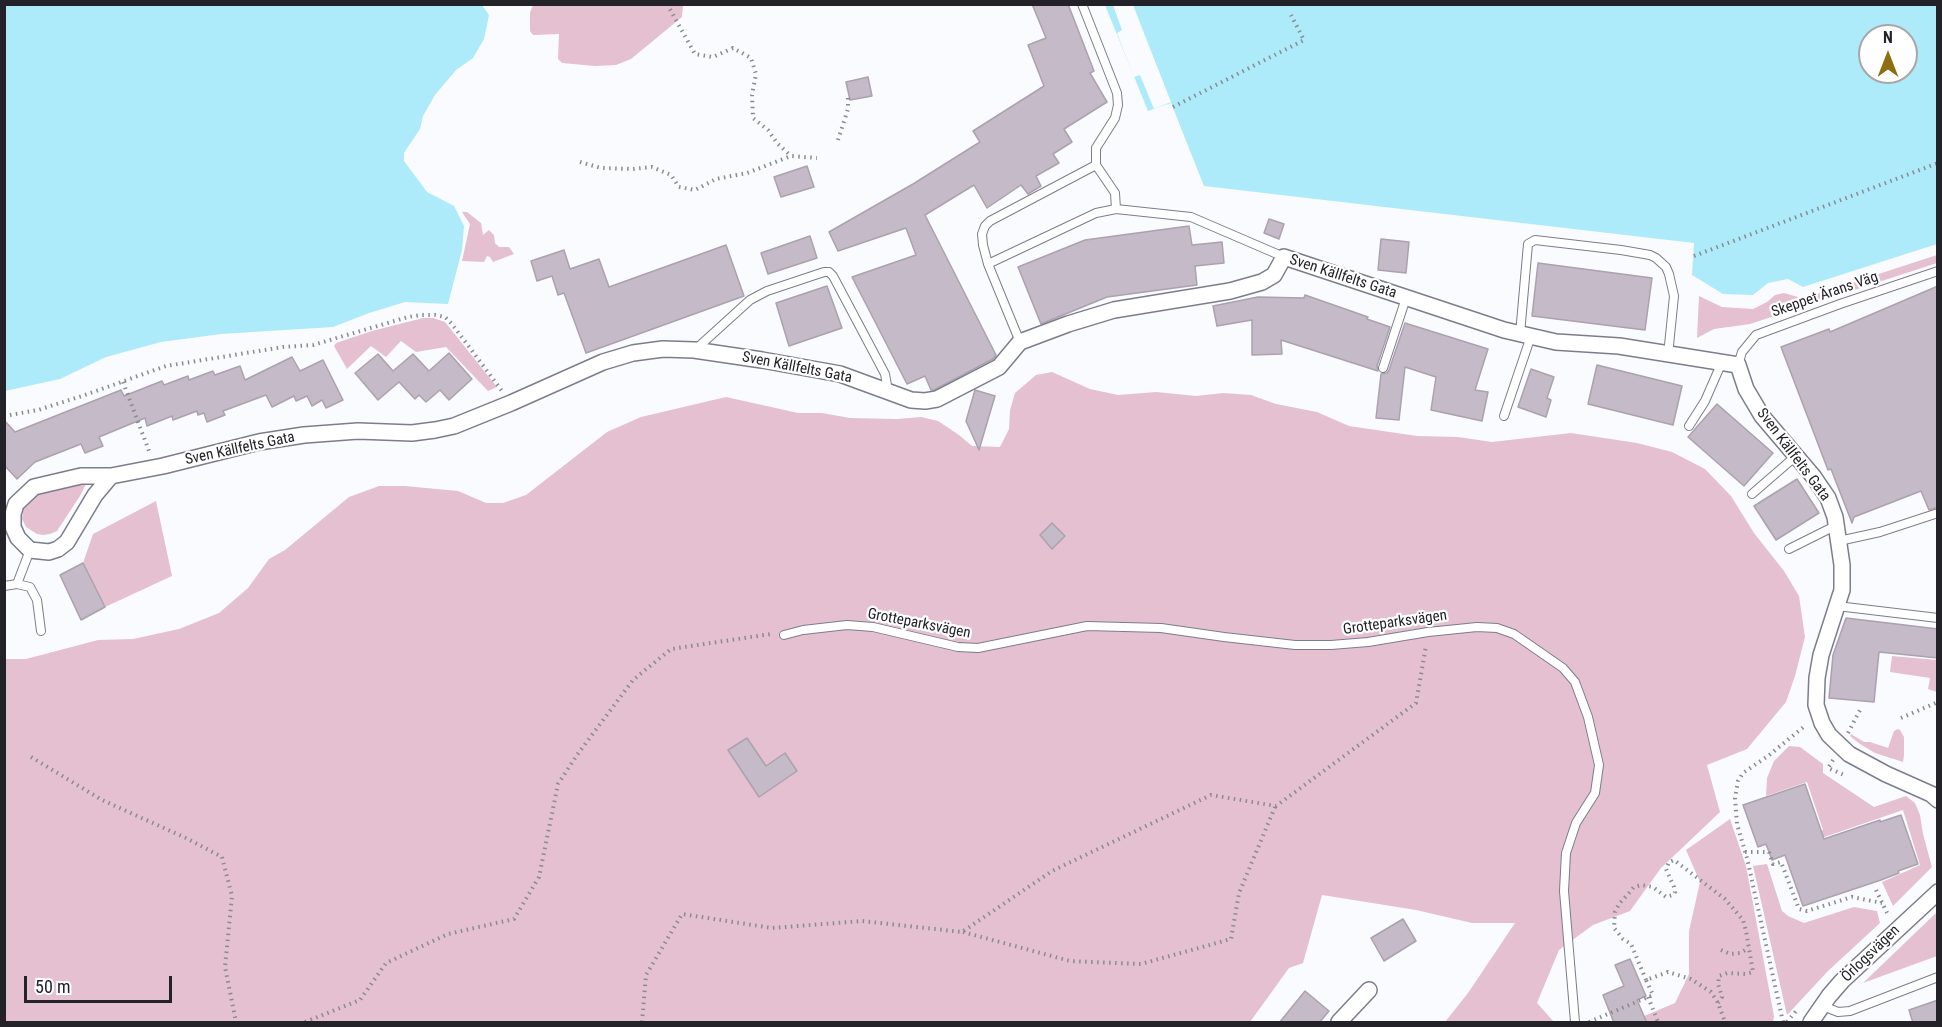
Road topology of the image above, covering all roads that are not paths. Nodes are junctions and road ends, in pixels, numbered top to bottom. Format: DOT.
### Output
graph roads {
  1 [pos="1082,4"];
  2 [pos="1096,165"];
  3 [pos="1116,209"];
  4 [pos="1284,257"];
  5 [pos="988,264"];
  6 [pos="1938,271"];
  7 [pos="1406,298"];
  8 [pos="1525,335"];
  9 [pos="1020,342"];
  10 [pos="694,350"];
  11 [pos="1668,355"];
  12 [pos="1722,362"];
  13 [pos="1738,365"];
  14 [pos="1383,368"];
  15 [pos="888,391"];
  16 [pos="1504,416"];
  17 [pos="1689,426"];
  18 [pos="1797,455"];
  19 [pos="111,476"];
  20 [pos="1752,494"];
  21 [pos="1938,513"];
  22 [pos="1837,525"];
  23 [pos="1839,541"];
  24 [pos="1789,549"];
  25 [pos="30,550"];
  26 [pos="17,584"];
  27 [pos="4,586"];
  28 [pos="1838,606"];
  29 [pos="1938,618"];
  30 [pos="42,631"];
  31 [pos="784,636"];
  32 [pos="1938,800"];
  33 [pos="1938,891"];
  34 [pos="1938,977"];
  35 [pos="1369,990"];
  36 [pos="1823,1006"];
  37 [pos="1339,1023"];
  38 [pos="1575,1023"];
  39 [pos="1811,1023"];
  1 -- 2 [label="lane"];
  2 -- 3 [label="lane"];
  2 -- 5 [label="lane"];
  3 -- 4 [label="lane"];
  3 -- 5 [label="lane"];
  4 -- 7 [label="street, Sven Källfelts Gata"];
  4 -- 9 [label="street, Sven Källfelts Gata"];
  5 -- 9 [label="lane"];
  6 -- 13 [label="lane, Skeppet Ärans Väg"];
  7 -- 8 [label="street, Sven Källfelts Gata"];
  7 -- 14 [label="lane"];
  8 -- 11 [label="street, Sven Källfelts Gata"];
  8 -- 11 [label="lane"];
  8 -- 16 [label="lane"];
  9 -- 15 [label="street, Sven Källfelts Gata"];
  10 -- 15 [label="street, Sven Källfelts Gata"];
  10 -- 15 [label="lane"];
  10 -- 19 [label="street, Sven Källfelts Gata"];
  11 -- 12 [label="street, Sven Källfelts Gata"];
  12 -- 13 [label="street, Sven Källfelts Gata"];
  12 -- 17 [label="lane"];
  13 -- 18 [label="street, Sven Källfelts Gata"];
  18 -- 20 [label="lane"];
  18 -- 22 [label="street, Sven Källfelts Gata"];
  19 -- 25 [label="street"];
  19 -- 25 [label="street, Sven Källfelts Gata"];
  21 -- 23 [label="lane"];
  22 -- 23 [label="street, Sven Källfelts Gata"];
  22 -- 24 [label="lane"];
  23 -- 28 [label="street, Sven Källfelts Gata"];
  25 -- 26 [label="lane"];
  26 -- 27 [label="lane"];
  26 -- 30 [label="lane"];
  28 -- 29 [label="lane"];
  28 -- 32 [label="street, Sven Källfelts Gata"];
  31 -- 38 [label="lane, Grotteparksvägen"];
  33 -- 36 [label="street, Örlogsvägen"];
  34 -- 36 [label="lane"];
  35 -- 37 [label="street"];
  36 -- 39 [label="street, Örlogsvägen"];
}
